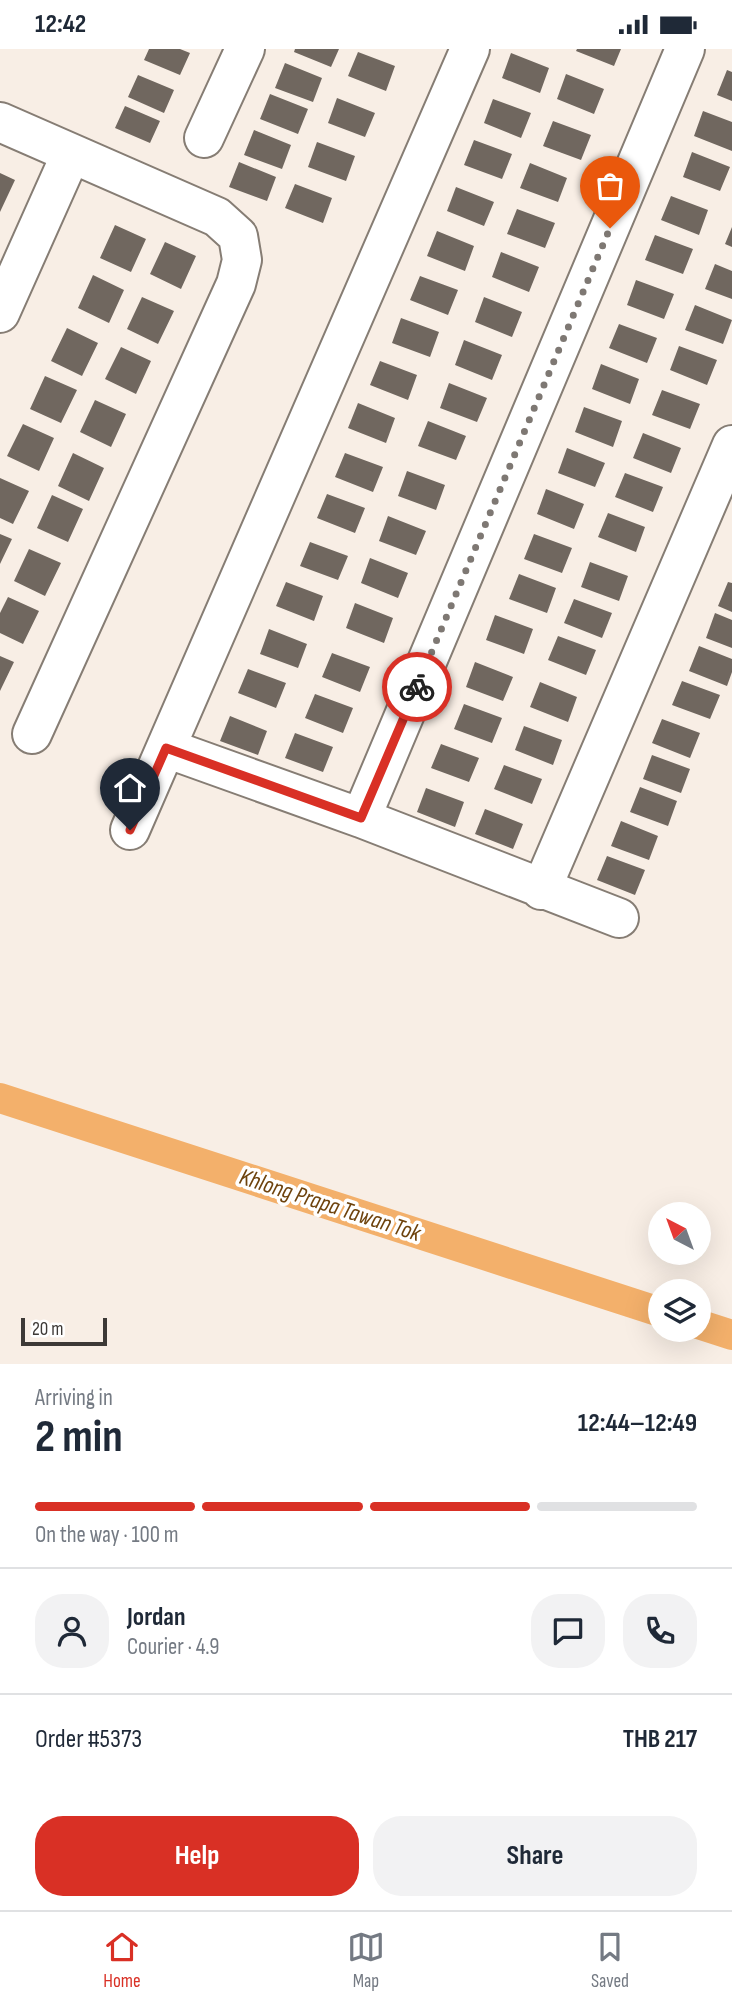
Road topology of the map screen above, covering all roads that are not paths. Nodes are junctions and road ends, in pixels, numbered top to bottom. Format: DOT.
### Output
graph roads {
  1 [pos="245,49"];
  2 [pos="470,49"];
  3 [pos="685,49"];
  4 [pos="0,122"];
  5 [pos="204,138"];
  6 [pos="72,154"];
  7 [pos="0,313"];
  8 [pos="732,445"];
  9 [pos="32,734"];
  10 [pos="166,748"];
  11 [pos="361,818"];
  12 [pos="130,830"];
  13 [pos="541,890"];
  14 [pos="620,918"];
  1 -- 5 [label="street"];
  2 -- 10 [label="street"];
  3 -- 11 [label="street"];
  4 -- 6 [label="street"];
  6 -- 7 [label="street"];
  6 -- 9 [label="street"];
  8 -- 13 [label="street"];
  10 -- 11 [label="street"];
  10 -- 12 [label="street"];
  11 -- 13 [label="street"];
  13 -- 14 [label="street"];
}
